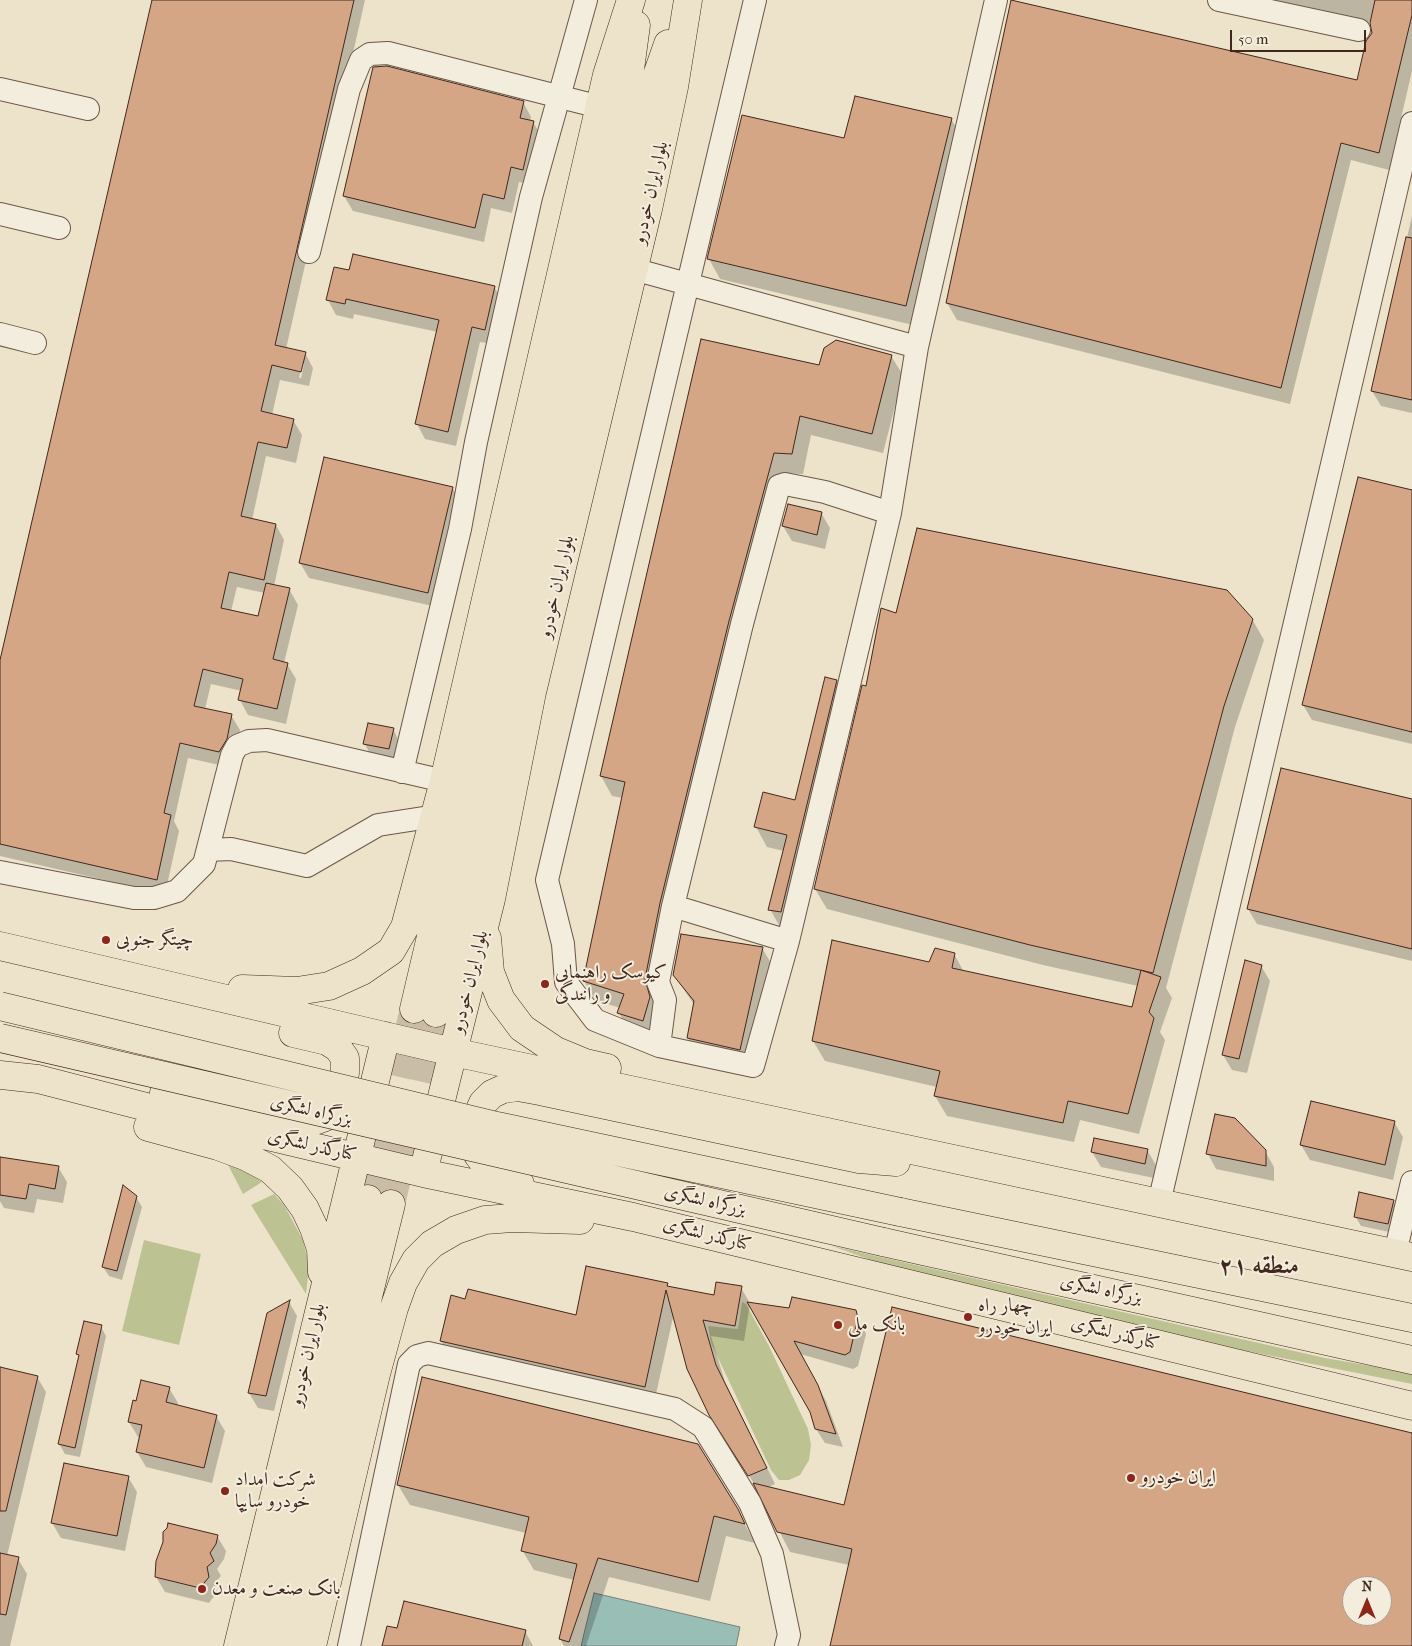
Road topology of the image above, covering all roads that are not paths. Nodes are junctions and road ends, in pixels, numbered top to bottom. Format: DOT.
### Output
graph roads {
  1 [pos="586,0"];
  2 [pos="630,0"];
  3 [pos="640,0"];
  4 [pos="682,0"];
  5 [pos="688,0"];
  6 [pos="755,0"];
  7 [pos="996,0"];
  8 [pos="1218,0"];
  9 [pos="1360,30"];
  10 [pos="0,88"];
  11 [pos="558,96"];
  12 [pos="600,107"];
  13 [pos="88,109"];
  14 [pos="1412,123"];
  15 [pos="0,214"];
  16 [pos="59,228"];
  17 [pos="310,252"];
  18 [pos="633,269"];
  19 [pos="686,284"];
  20 [pos="0,334"];
  21 [pos="36,343"];
  22 [pos="582,345"];
  23 [pos="917,347"];
  24 [pos="890,513"];
  25 [pos="402,772"];
  26 [pos="444,781"];
  27 [pos="436,816"];
  28 [pos="208,850"];
  29 [pos="0,872"];
  30 [pos="491,899"];
  31 [pos="673,906"];
  32 [pos="788,941"];
  33 [pos="0,946"];
  34 [pos="62,960"];
  35 [pos="167,984"];
  36 [pos="0,1006"];
  37 [pos="425,1011"];
  38 [pos="386,1036"];
  39 [pos="0,1038"];
  40 [pos="659,1046"];
  41 [pos="453,1052"];
  42 [pos="0,1076"];
  43 [pos="38,1078"];
  44 [pos="0,1084"];
  45 [pos="356,1157"];
  46 [pos="1007,1171"];
  47 [pos="423,1172"];
  48 [pos="1412,1182"];
  49 [pos="1159,1203"];
  50 [pos="633,1217"];
  51 [pos="710,1236"];
  52 [pos="1404,1255"];
  53 [pos="320,1303"];
  54 [pos="1412,1318"];
  55 [pos="1412,1360"];
  56 [pos="1412,1406"];
  57 [pos="238,1646"];
  58 [pos="262,1646"];
  59 [pos="287,1646"];
  60 [pos="312,1646"];
  61 [pos="349,1646"];
  62 [pos="786,1646"];
  1 -- 11 [label="street"];
  2 -- 12 [label="main road"];
  3 -- 22 [label="main road, بلوار ایران خودرو"];
  4 -- 22 [label="main road, بلوار ایران خودرو"];
  5 -- 18 [label="main road, بلوار ایران خودرو"];
  6 -- 19 [label="street"];
  7 -- 23 [label="street"];
  8 -- 9 [label="street"];
  10 -- 13 [label="street"];
  11 -- 12 [label="street"];
  11 -- 17 [label="street"];
  11 -- 25 [label="street"];
  12 -- 26 [label="main road"];
  14 -- 49 [label="street"];
  15 -- 16 [label="street"];
  18 -- 19 [label="street"];
  18 -- 30 [label="main road, بلوار ایران خودرو"];
  19 -- 23 [label="street"];
  19 -- 40 [label="street"];
  20 -- 21 [label="street"];
  22 -- 37 [label="main road, بلوار ایران خودرو"];
  23 -- 24 [label="street"];
  24 -- 31 [label="street"];
  24 -- 32 [label="street"];
  25 -- 26 [label="street"];
  25 -- 28 [label="street"];
  26 -- 27 [label="main road"];
  27 -- 28 [label="street"];
  27 -- 35 [label="main road"];
  28 -- 29 [label="street"];
  30 -- 41 [label="main road, بلوار ایران خودرو"];
  30 -- 46 [label="main road"];
  31 -- 32 [label="street"];
  31 -- 40 [label="street"];
  32 -- 40 [label="street"];
  33 -- 34 [label="main road"];
  34 -- 35 [label="main road"];
  34 -- 43 [label="main road"];
  35 -- 38 [label="main road"];
  36 -- 54 [label="main road, بزرگراه لشگری, bridge"];
  38 -- 41 [label="main road"];
  38 -- 45 [label="main road, بلوار ایران خودرو"];
  39 -- 55 [label="main road, بزرگراه لشگری, bridge"];
  41 -- 46 [label="main road"];
  41 -- 47 [label="main road, بلوار ایران خودرو"];
  42 -- 43 [label="main road, کنارگذر لشگری"];
  43 -- 45 [label="main road, کنارگذر لشگری"];
  44 -- 53 [label="main road"];
  45 -- 47 [label="main road, کنارگذر لشگری"];
  45 -- 53 [label="main road, بلوار ایران خودرو"];
  46 -- 49 [label="main road"];
  46 -- 50 [label="main road"];
  47 -- 50 [label="main road, کنارگذر لشگری"];
  48 -- 52 [label="street"];
  49 -- 52 [label="main road"];
  50 -- 51 [label="main road, کنارگذر لشگری"];
  51 -- 56 [label="main road, کنارگذر لشگری"];
  51 -- 60 [label="main road"];
  53 -- 57 [label="main road, بلوار ایران خودرو"];
  58 -- 59 [label="main road, بلوار ایران خودرو"];
  61 -- 62 [label="street"];
}
